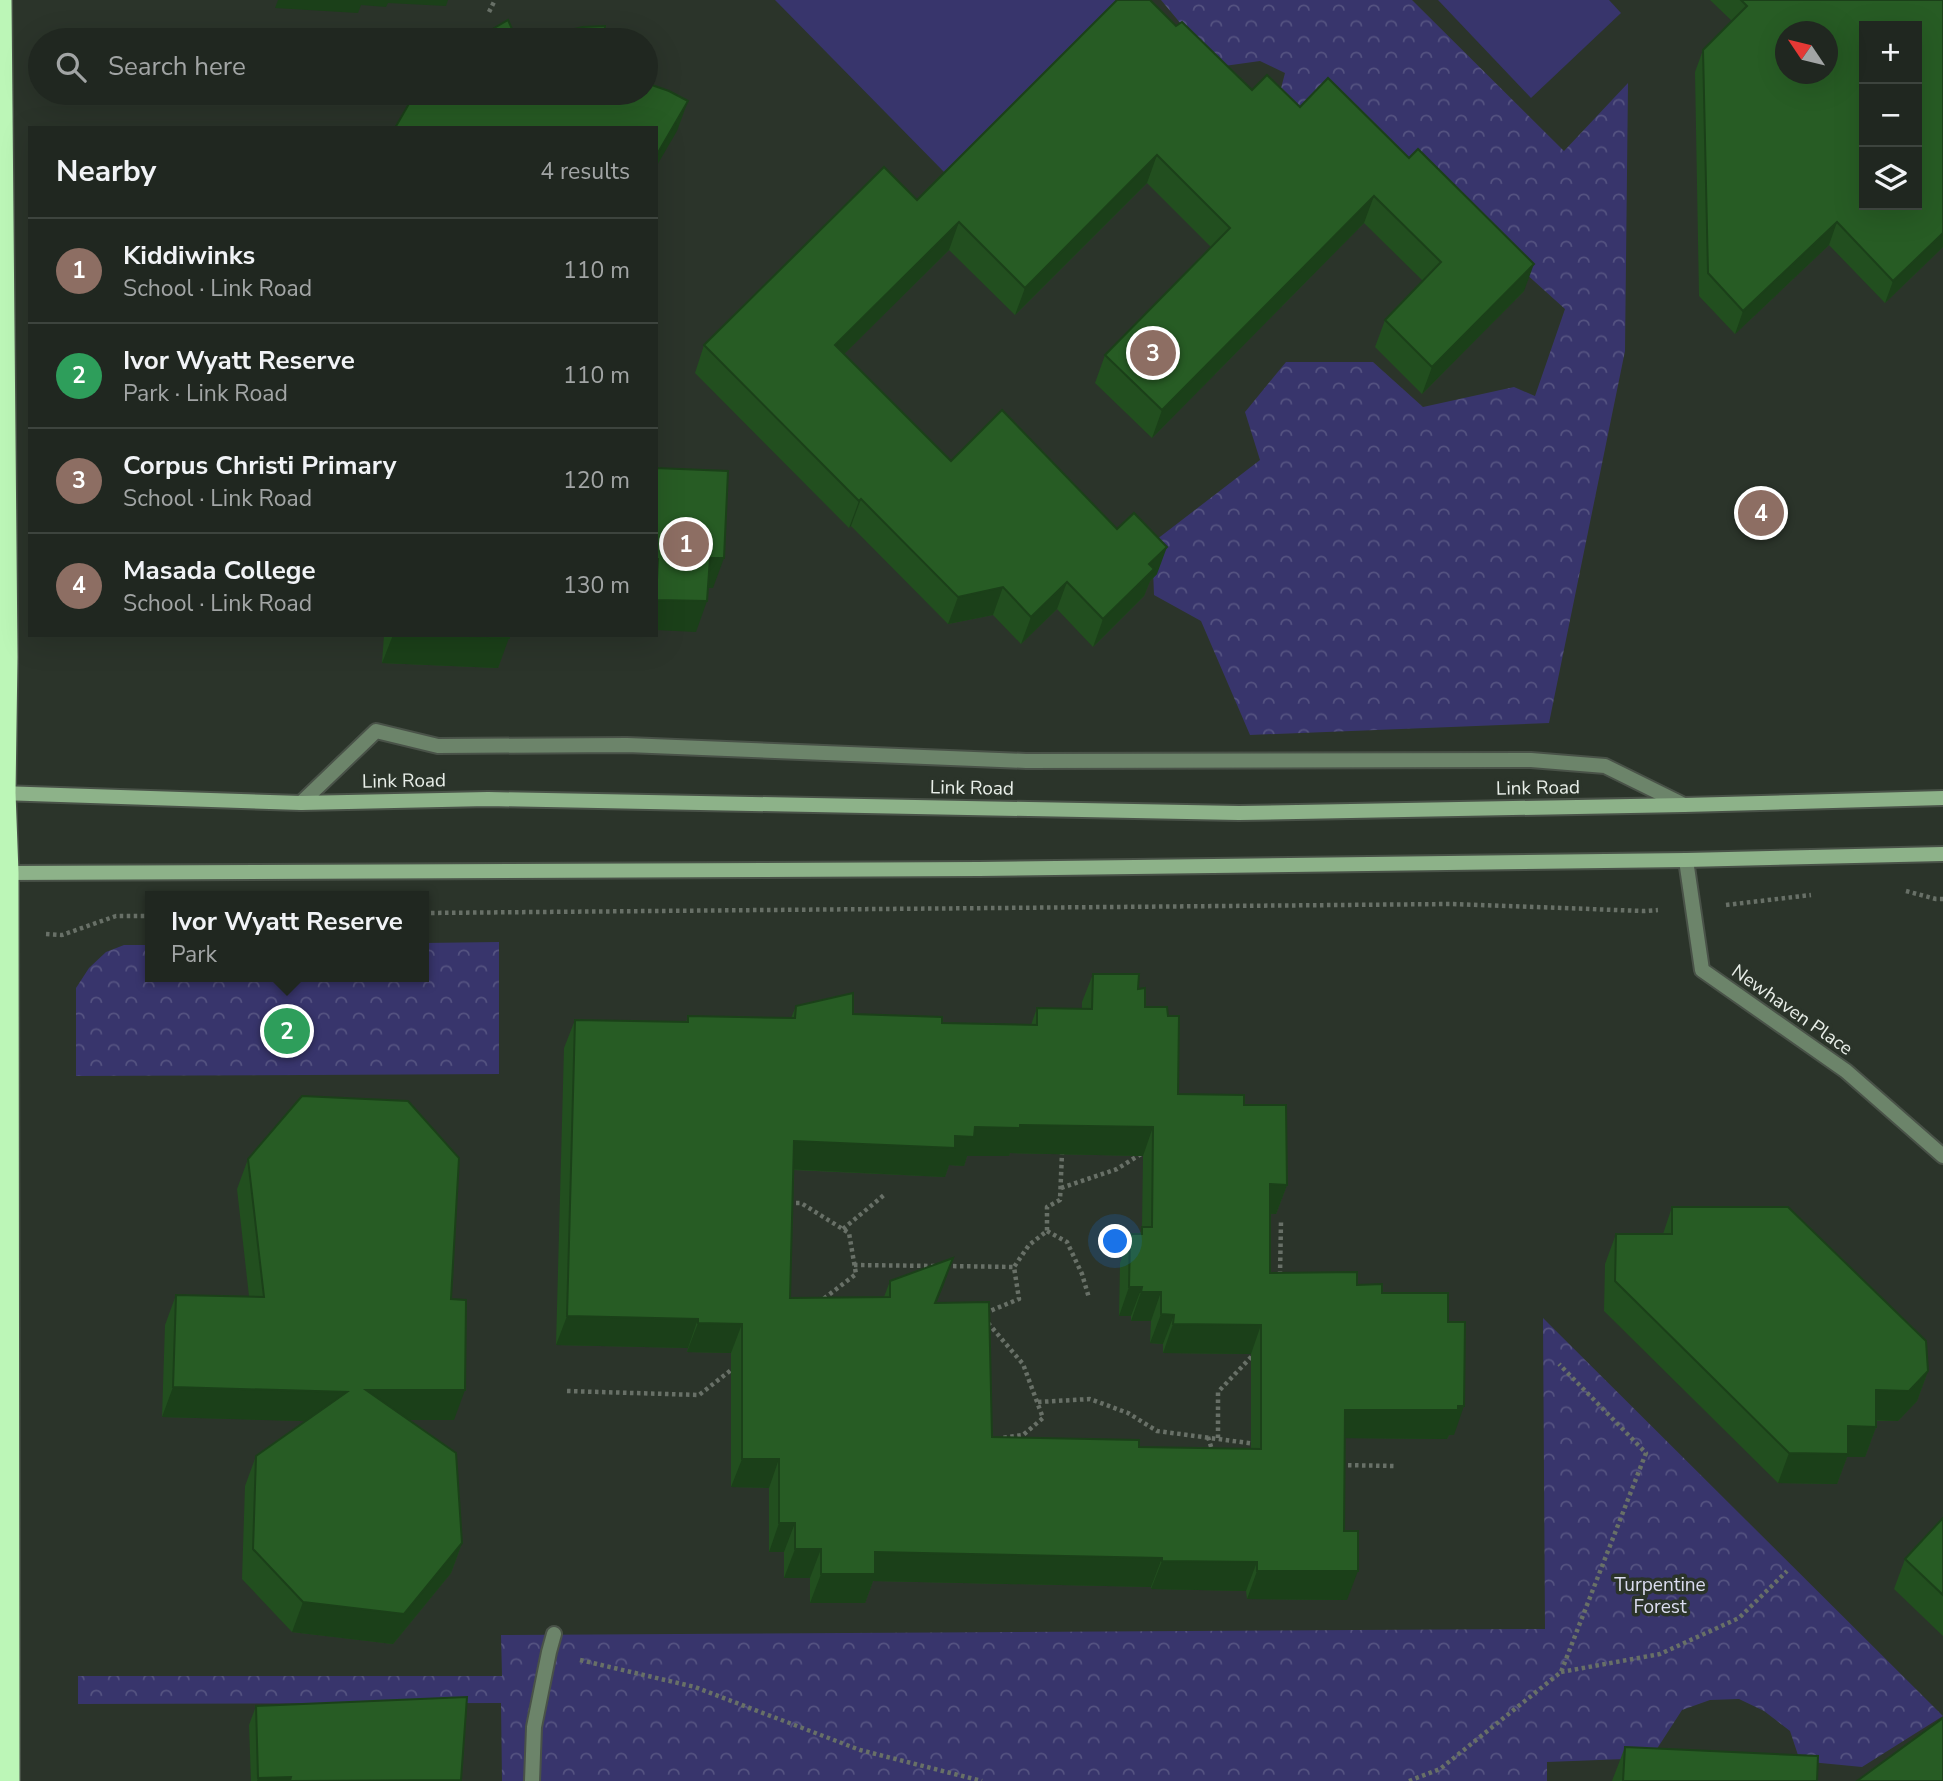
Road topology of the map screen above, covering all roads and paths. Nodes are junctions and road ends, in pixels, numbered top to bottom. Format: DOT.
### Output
graph roads {
  1 [pos="1,0"];
  2 [pos="495,0"];
  3 [pos="489,12"];
  4 [pos="3,793"];
  5 [pos="1943,798"];
  6 [pos="301,803"];
  7 [pos="1684,805"];
  8 [pos="1943,854"];
  9 [pos="1686,860"];
  10 [pos="4,873"];
  11 [pos="1896,889"];
  12 [pos="1815,894"];
  13 [pos="1943,898"];
  14 [pos="1735,904"];
  15 [pos="1644,911"];
  16 [pos="429,914"];
  17 [pos="145,916"];
  18 [pos="46,934"];
  19 [pos="1062,1153"];
  20 [pos="1142,1153"];
  21 [pos="1943,1156"];
  22 [pos="1061,1188"];
  23 [pos="884,1195"];
  24 [pos="787,1203"];
  25 [pos="1281,1222"];
  26 [pos="843,1229"];
  27 [pos="1047,1231"];
  28 [pos="854,1265"];
  29 [pos="1014,1267"];
  30 [pos="1280,1283"];
  31 [pos="1089,1298"];
  32 [pos="814,1306"];
  33 [pos="1257,1351"];
  34 [pos="741,1363"];
  35 [pos="1559,1364"];
  36 [pos="567,1391"];
  37 [pos="1038,1402"];
  38 [pos="1020,1435"];
  39 [pos="1208,1437"];
  40 [pos="1218,1438"];
  41 [pos="995,1439"];
  42 [pos="1020,1446"];
  43 [pos="1267,1446"];
  44 [pos="1214,1457"];
  45 [pos="1331,1465"];
  46 [pos="1394,1466"];
  47 [pos="1787,1571"];
  48 [pos="554,1634"];
  49 [pos="549,1652"];
  50 [pos="1561,1672"];
  51 [pos="9,1781"];
  52 [pos="532,1781"];
  53 [pos="982,1781"];
  54 [pos="1409,1781"];
  1 -- 4 [label="highway"];
  2 -- 3 [label="path"];
  4 -- 6 [label="main road, Link Road"];
  4 -- 10 [label="highway"];
  5 -- 7 [label="main road, Link Road"];
  6 -- 7 [label="main road, Link Road"];
  6 -- 7 [label="street"];
  8 -- 9 [label="main road"];
  9 -- 10 [label="main road"];
  9 -- 21 [label="street, Newhaven Place"];
  10 -- 51 [label="highway"];
  11 -- 13 [label="path"];
  12 -- 14 [label="path"];
  15 -- 16 [label="path"];
  17 -- 18 [label="path"];
  19 -- 22 [label="path"];
  20 -- 22 [label="path"];
  22 -- 27 [label="path"];
  23 -- 26 [label="path"];
  24 -- 26 [label="path"];
  25 -- 30 [label="path"];
  26 -- 28 [label="path"];
  27 -- 29 [label="path"];
  27 -- 31 [label="path"];
  28 -- 29 [label="path"];
  28 -- 32 [label="path"];
  29 -- 37 [label="path"];
  33 -- 40 [label="path"];
  34 -- 36 [label="path"];
  35 -- 50 [label="path"];
  37 -- 38 [label="path"];
  37 -- 39 [label="path"];
  38 -- 41 [label="path"];
  38 -- 42 [label="path"];
  39 -- 40 [label="path"];
  39 -- 44 [label="path"];
  40 -- 43 [label="path"];
  45 -- 46 [label="path"];
  47 -- 50 [label="path"];
  48 -- 49 [label="street"];
  49 -- 52 [label="street"];
  49 -- 53 [label="path"];
  50 -- 54 [label="path"];
}
